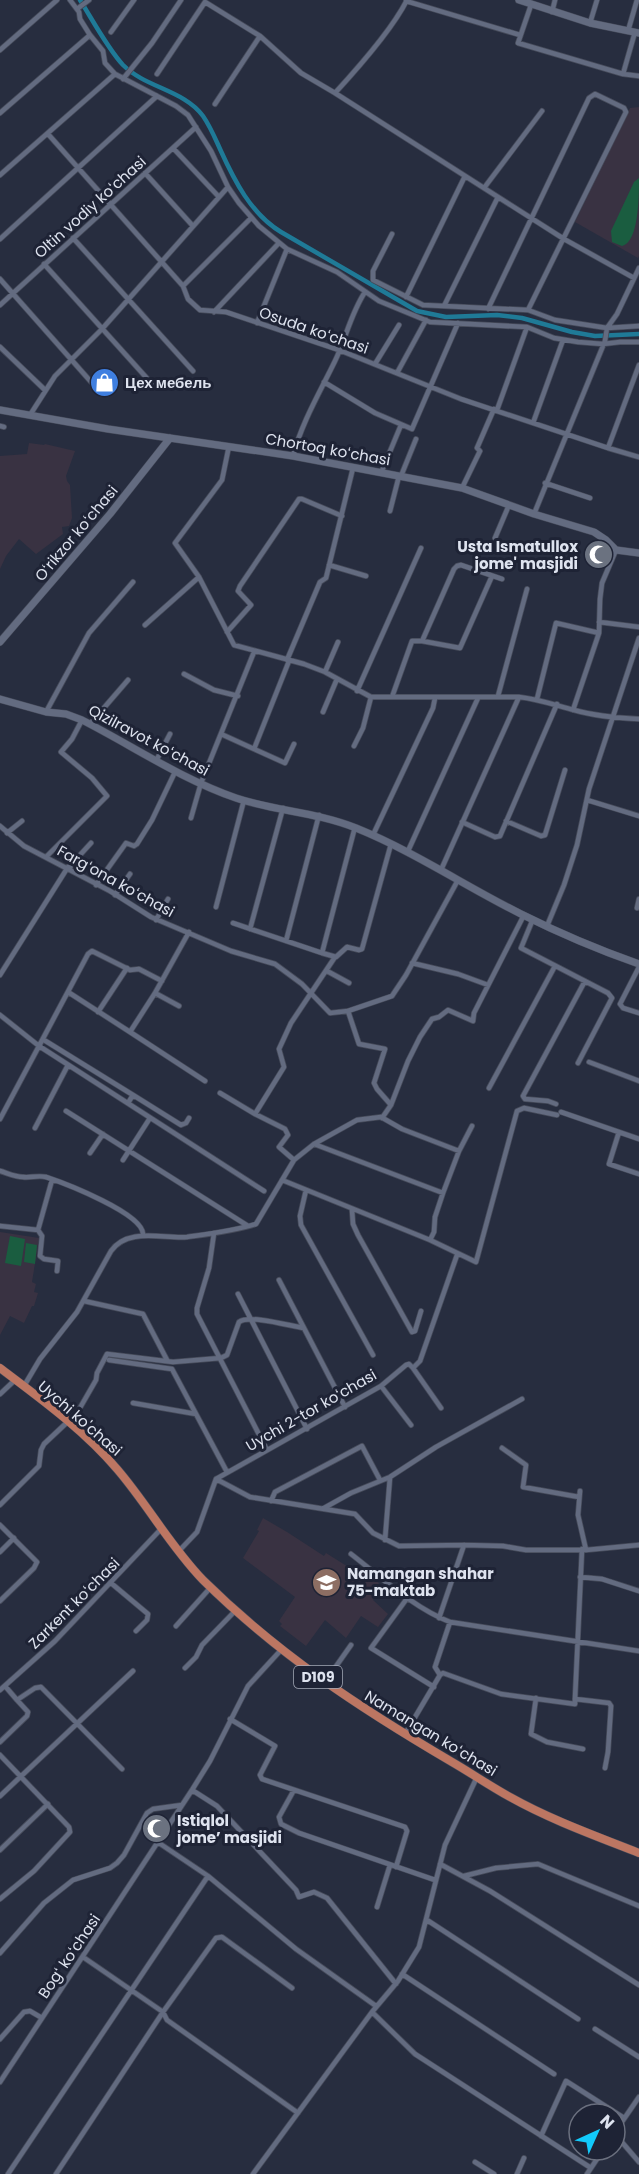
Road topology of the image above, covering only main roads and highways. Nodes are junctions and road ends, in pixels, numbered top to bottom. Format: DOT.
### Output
graph roads {
  1 [pos="519,0"];
  2 [pos="634,32"];
  3 [pos="0,410"];
  4 [pos="170,438"];
  5 [pos="639,553"];
  6 [pos="0,642"];
  7 [pos="0,699"];
  8 [pos="639,965"];
  9 [pos="0,1368"];
  10 [pos="178,1552"];
  11 [pos="639,1854"];
  1 -- 2 [label="main road"];
  3 -- 4 [label="main road, Chortoq koʻchasi"];
  4 -- 5 [label="main road, Chortoq koʻchasi"];
  4 -- 6 [label="main road, Oʻrikzor koʻchasi"];
  7 -- 8 [label="main road, Qizilravot koʻchasi"];
  9 -- 10 [label="main road, Uychi ko'chasi / D109"];
  10 -- 11 [label="main road, Namangan koʻchasi / D109"];
}
